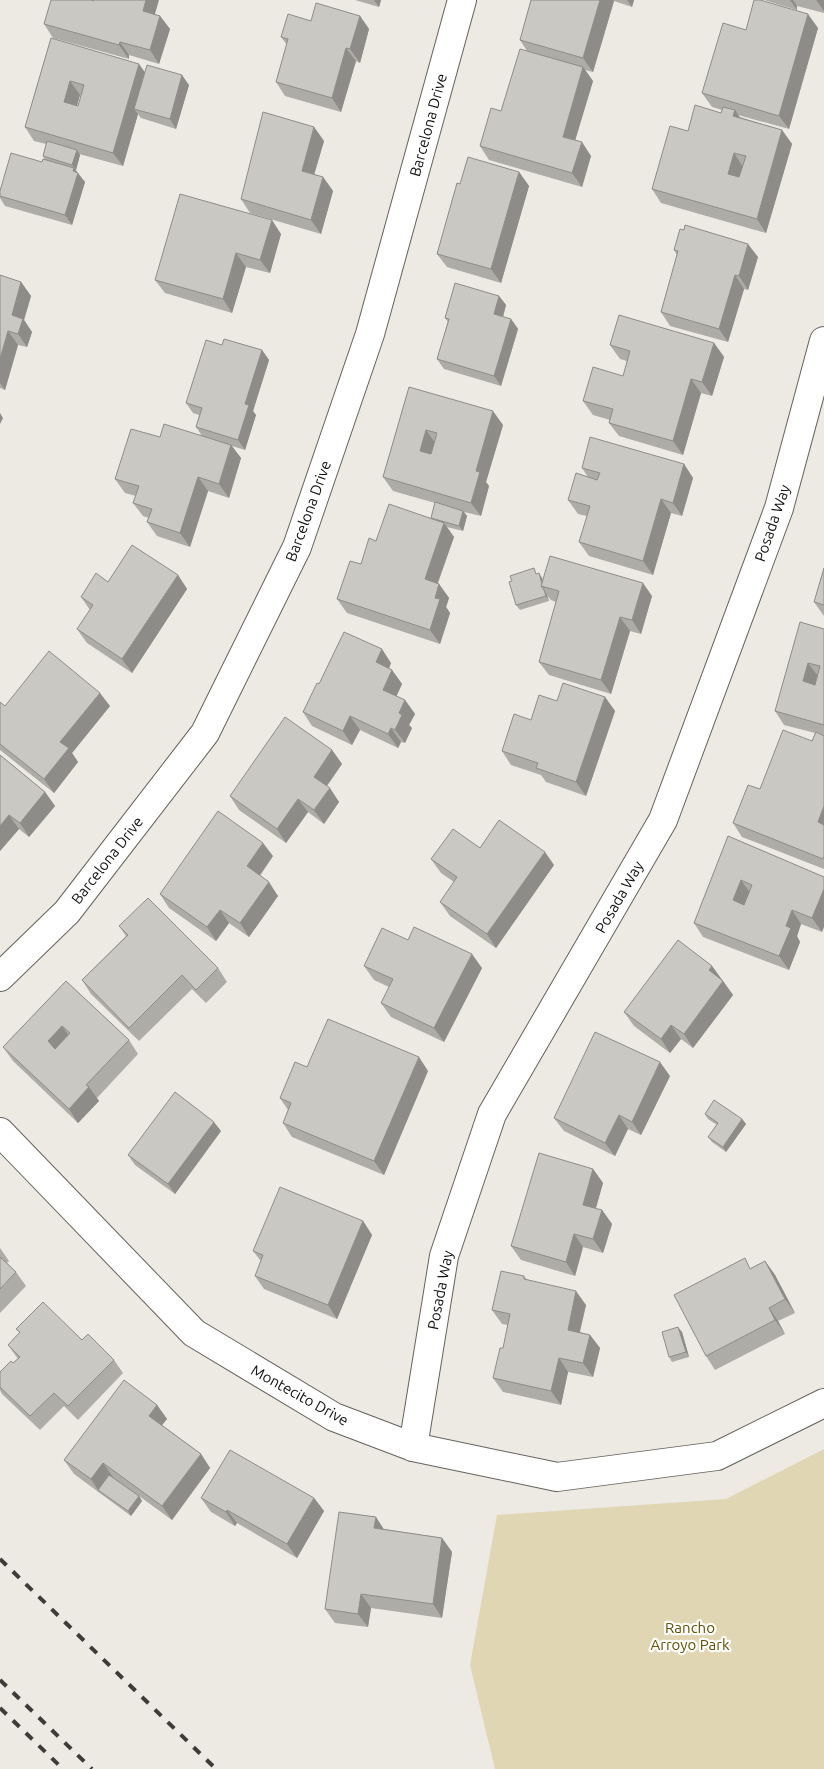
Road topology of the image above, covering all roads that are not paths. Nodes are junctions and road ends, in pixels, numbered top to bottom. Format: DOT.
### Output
graph roads {
  1 [pos="462,0"];
  2 [pos="824,341"];
  3 [pos="0,977"];
  4 [pos="0,1132"];
  5 [pos="824,1403"];
  6 [pos="413,1447"];
  1 -- 3 [label="street, Barcelona Drive"];
  2 -- 6 [label="street, Posada Way"];
  4 -- 6 [label="street, Montecito Drive"];
  5 -- 6 [label="street, Montecito Drive"];
}
